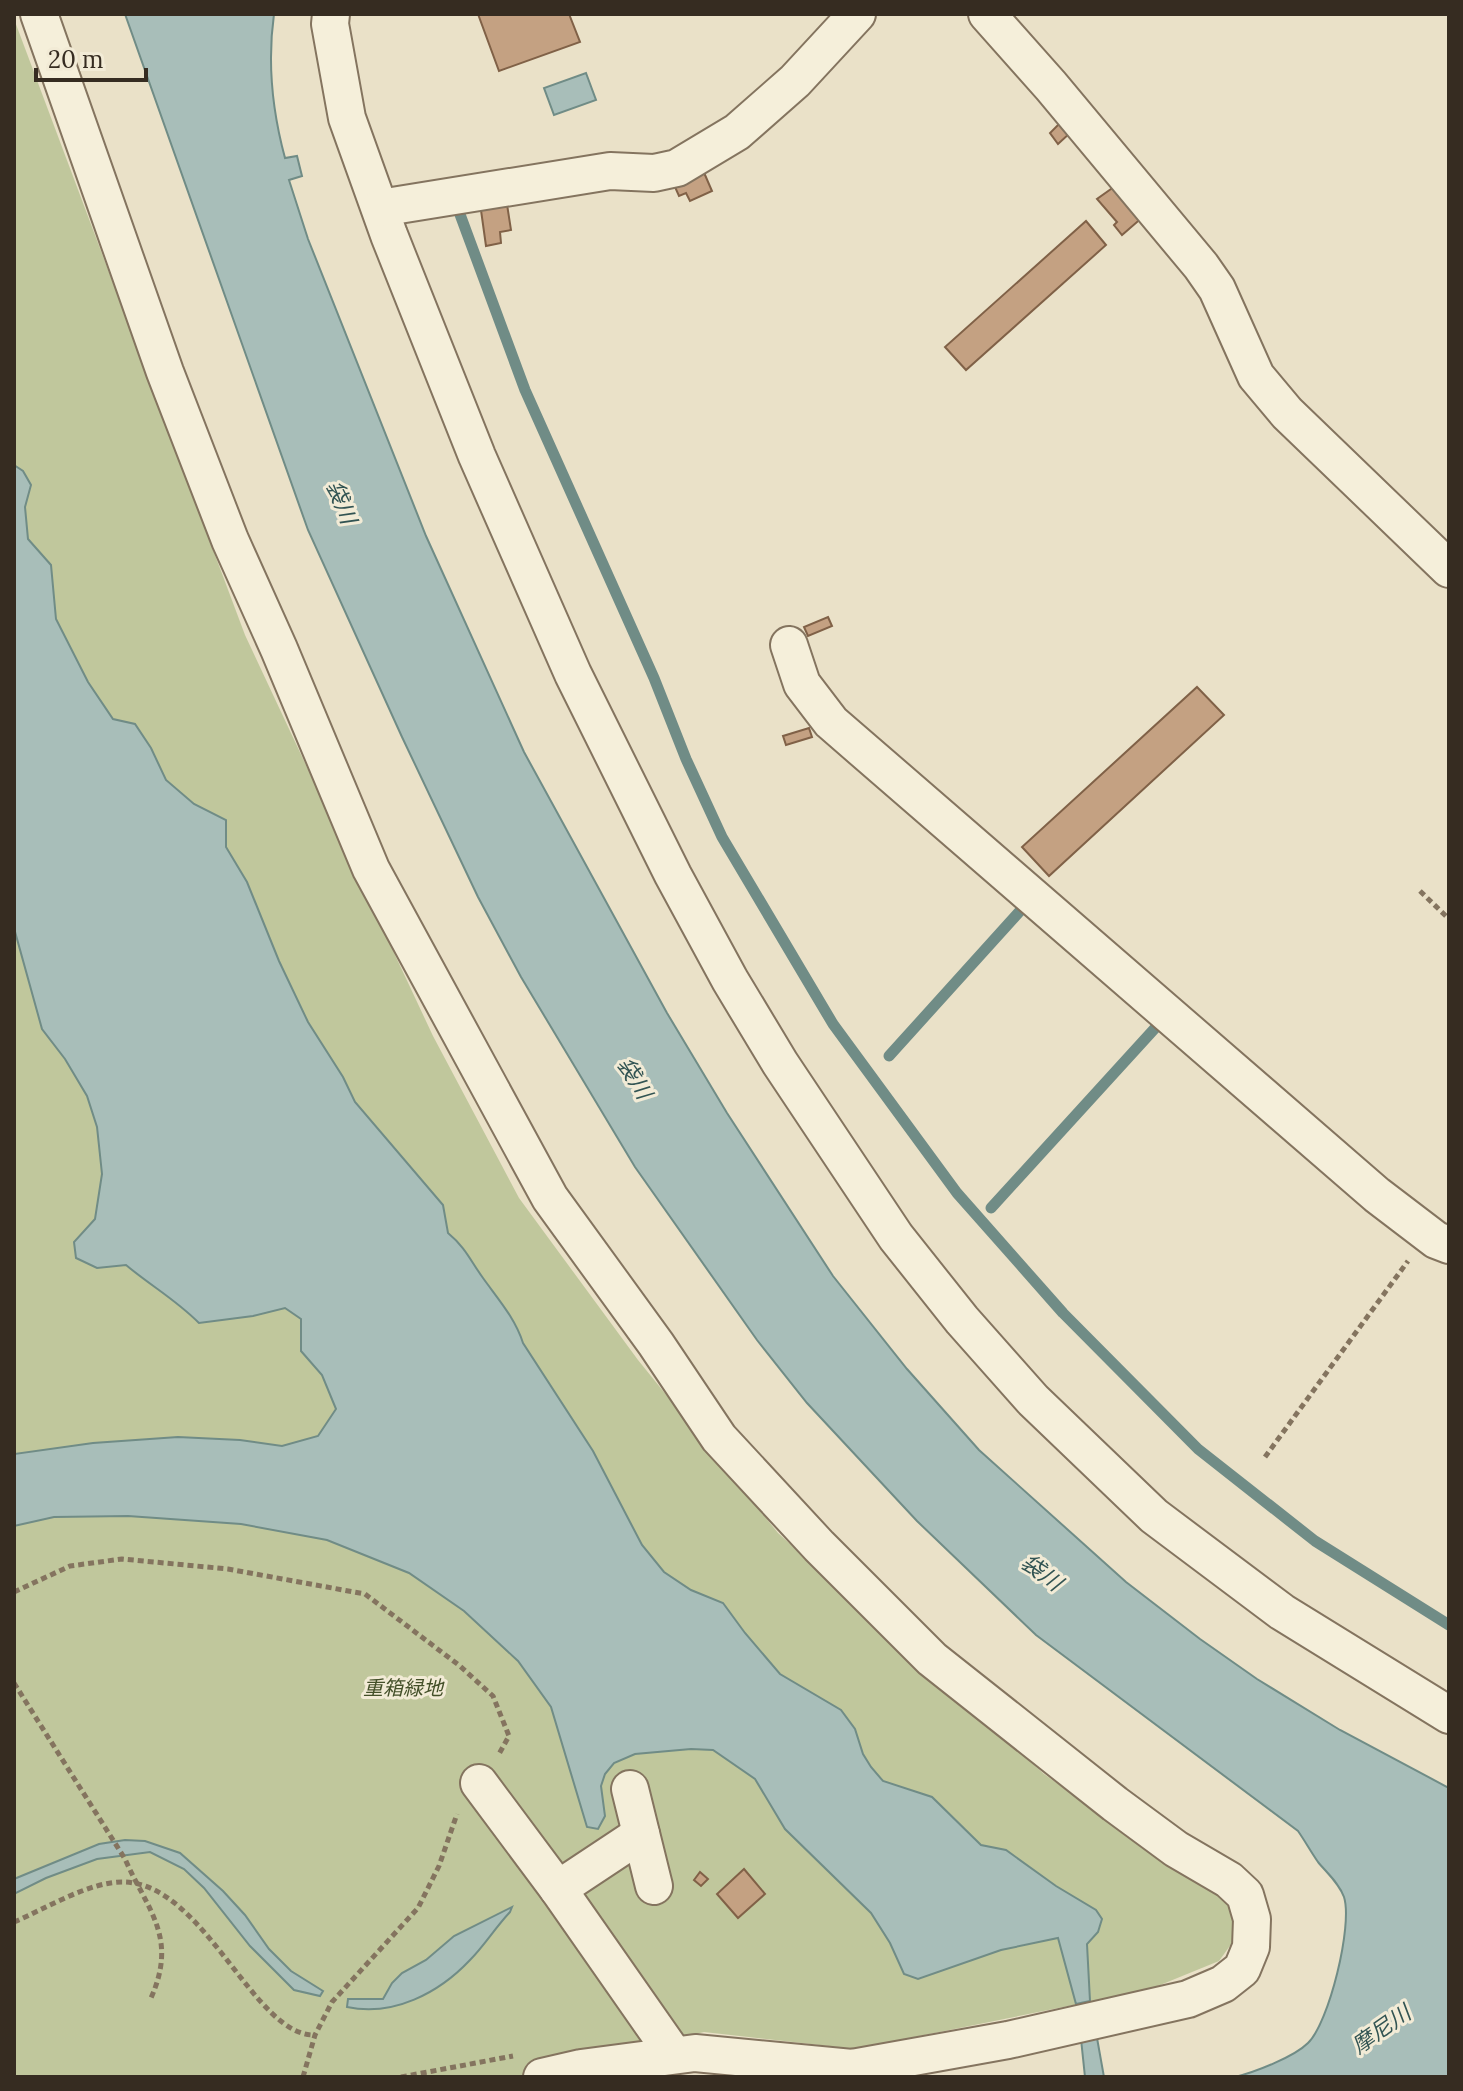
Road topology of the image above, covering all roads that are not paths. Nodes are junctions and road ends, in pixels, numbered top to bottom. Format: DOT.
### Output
graph roads {
  1 [pos="39,14"];
  2 [pos="331,14"];
  3 [pos="857,14"];
  4 [pos="987,14"];
  5 [pos="380,208"];
  6 [pos="1449,569"];
  7 [pos="789,645"];
  8 [pos="1433,1247"];
  9 [pos="1449,1715"];
  10 [pos="479,1783"];
  11 [pos="630,1789"];
  12 [pos="641,1834"];
  13 [pos="654,1886"];
  14 [pos="558,1889"];
  15 [pos="688,2062"];
  16 [pos="542,2077"];
  1 -- 15 [label="street"];
  2 -- 5 [label="street"];
  3 -- 5 [label="street"];
  4 -- 6 [label="street"];
  5 -- 9 [label="street"];
  7 -- 8 [label="street"];
  10 -- 14 [label="street"];
  11 -- 12 [label="street"];
  12 -- 13 [label="street"];
  12 -- 14 [label="street"];
  14 -- 15 [label="street"];
  15 -- 16 [label="street"];
}
